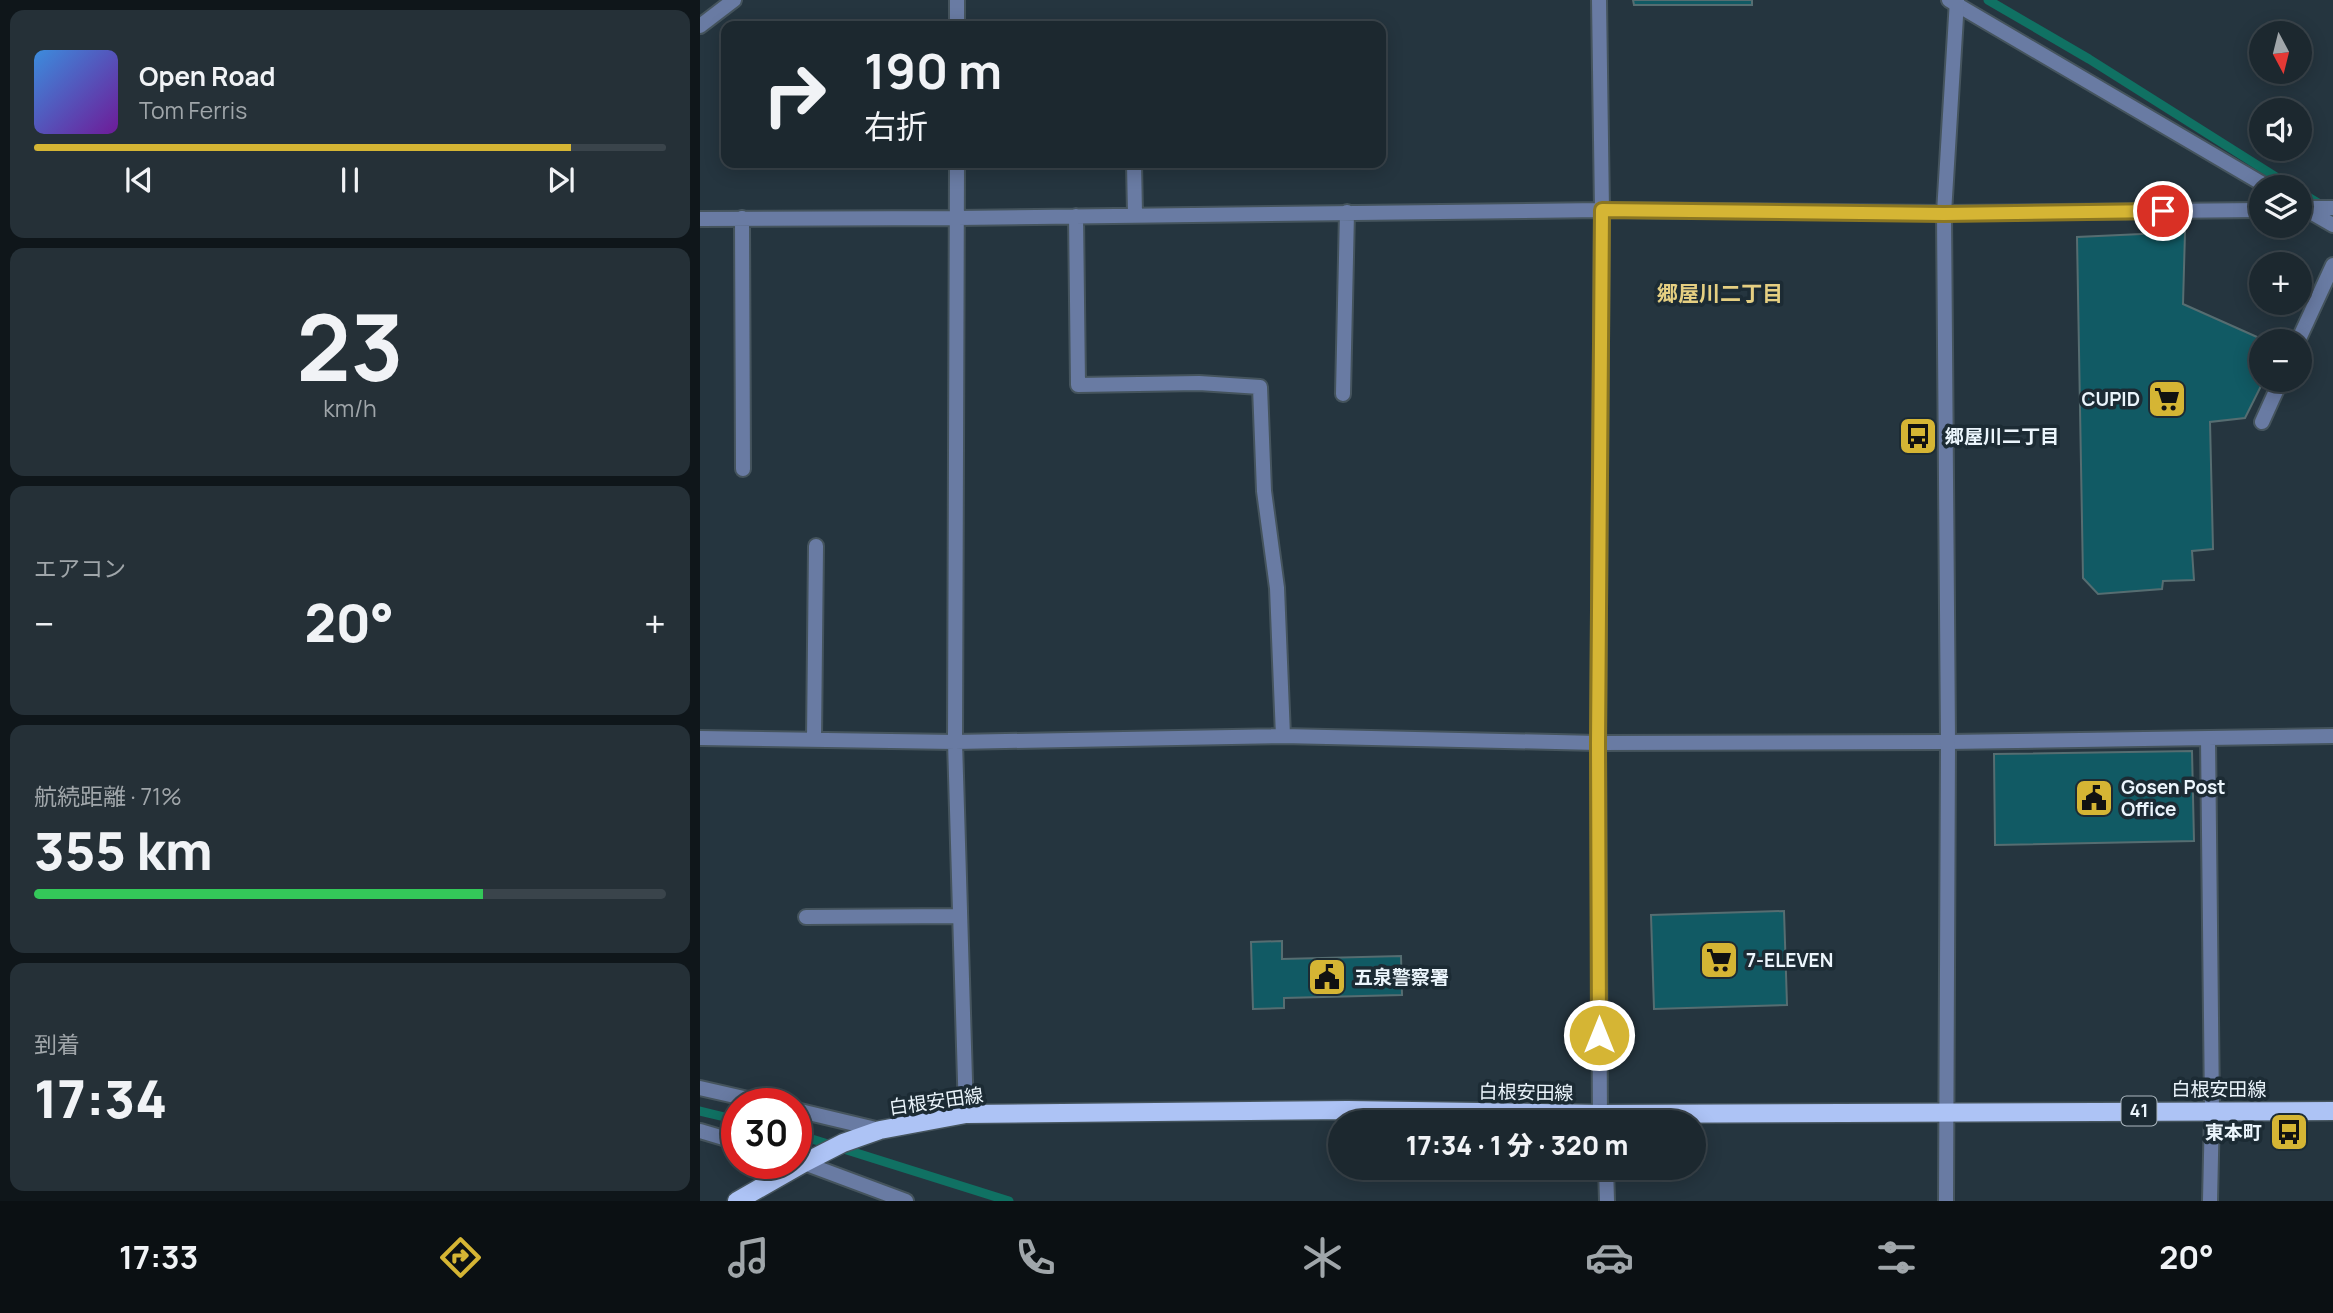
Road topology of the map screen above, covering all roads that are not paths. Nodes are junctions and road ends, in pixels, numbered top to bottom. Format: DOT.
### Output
graph roads {
  1 [pos="734,0"];
  2 [pos="957,0"];
  3 [pos="1599,0"];
  4 [pos="1954,2"];
  5 [pos="957,21"];
  6 [pos="700,26"];
  7 [pos="957,168"];
  8 [pos="1135,168"];
  9 [pos="2249,176"];
  10 [pos="2312,208"];
  11 [pos="2333,208"];
  12 [pos="1602,210"];
  13 [pos="2249,210"];
  14 [pos="1347,212"];
  15 [pos="1944,214"];
  16 [pos="2312,214"];
  17 [pos="1135,215"];
  18 [pos="1076,216"];
  19 [pos="742,218"];
  20 [pos="957,218"];
  21 [pos="700,219"];
  22 [pos="2333,225"];
  23 [pos="2333,265"];
  24 [pos="2304,329"];
  25 [pos="2276,392"];
  26 [pos="1343,394"];
  27 [pos="2262,422"];
  28 [pos="743,469"];
  29 [pos="816,546"];
  30 [pos="1283,736"];
  31 [pos="2333,736"];
  32 [pos="700,738"];
  33 [pos="2208,739"];
  34 [pos="814,740"];
  35 [pos="955,741"];
  36 [pos="1948,742"];
  37 [pos="1598,743"];
  38 [pos="960,916"];
  39 [pos="806,917"];
  40 [pos="700,1088"];
  41 [pos="721,1093"];
  42 [pos="1328,1110"];
  43 [pos="1600,1110"];
  44 [pos="2211,1110"];
  45 [pos="2333,1111"];
  46 [pos="1946,1112"];
  47 [pos="812,1114"];
  48 [pos="966,1114"];
  49 [pos="1706,1116"];
  50 [pos="880,1130"];
  51 [pos="700,1131"];
  52 [pos="721,1137"];
  53 [pos="812,1156"];
  54 [pos="812,1166"];
  55 [pos="772,1179"];
  56 [pos="1606,1180"];
  57 [pos="737,1201"];
  58 [pos="906,1201"];
  59 [pos="1607,1201"];
  60 [pos="1946,1201"];
  61 [pos="2210,1201"];
  1 -- 6 [label="street"];
  2 -- 5 [label="street"];
  3 -- 12 [label="street"];
  4 -- 9 [label="street"];
  4 -- 15 [label="street"];
  7 -- 20 [label="street"];
  8 -- 17 [label="street"];
  10 -- 11 [label="street"];
  12 -- 14 [label="street"];
  12 -- 15 [label="street"];
  12 -- 37 [label="street"];
  13 -- 15 [label="street"];
  14 -- 17 [label="street"];
  14 -- 26 [label="street"];
  15 -- 36 [label="street"];
  16 -- 22 [label="street"];
  17 -- 18 [label="street"];
  18 -- 20 [label="street"];
  18 -- 30 [label="street"];
  19 -- 20 [label="street"];
  19 -- 21 [label="street"];
  19 -- 28 [label="street"];
  20 -- 35 [label="street"];
  23 -- 24 [label="street"];
  25 -- 27 [label="street"];
  29 -- 34 [label="street"];
  30 -- 35 [label="street"];
  30 -- 37 [label="street"];
  31 -- 33 [label="street"];
  32 -- 34 [label="street"];
  33 -- 36 [label="street"];
  33 -- 44 [label="street"];
  34 -- 35 [label="street"];
  35 -- 38 [label="street"];
  36 -- 37 [label="street"];
  36 -- 46 [label="street"];
  37 -- 43 [label="street"];
  38 -- 39 [label="street"];
  38 -- 48 [label="street"];
  40 -- 41 [label="street"];
  42 -- 48 [label="main road, 白根安田線 / 41"];
  44 -- 45 [label="main road, 白根安田線 / 41"];
  44 -- 46 [label="main road, 白根安田線 / 41"];
  44 -- 61 [label="street"];
  46 -- 49 [label="main road, 白根安田線 / 41"];
  46 -- 60 [label="street"];
  47 -- 50 [label="street"];
  48 -- 50 [label="main road, 白根安田線 / 41"];
  50 -- 53 [label="main road, 白根安田線 / 41"];
  51 -- 52 [label="street"];
  54 -- 58 [label="street"];
  55 -- 57 [label="main road, 白根安田線 / 41"];
  56 -- 59 [label="street"];
}
